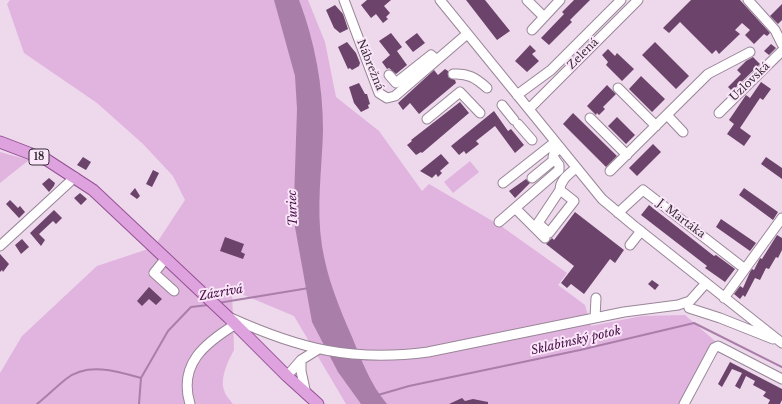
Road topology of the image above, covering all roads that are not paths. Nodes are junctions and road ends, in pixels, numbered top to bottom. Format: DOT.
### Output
graph roads {
  1 [pos="344,0"];
  2 [pos="440,0"];
  3 [pos="527,0"];
  4 [pos="560,0"];
  5 [pos="621,0"];
  6 [pos="638,0"];
  7 [pos="748,0"];
  8 [pos="544,17"];
  9 [pos="532,30"];
  10 [pos="467,34"];
  11 [pos="782,44"];
  12 [pos="782,51"];
  13 [pos="750,52"];
  14 [pos="453,74"];
  15 [pos="389,75"];
  16 [pos="404,82"];
  17 [pos="487,88"];
  18 [pos="618,88"];
  19 [pos="518,95"];
  20 [pos="502,105"];
  21 [pos="529,109"];
  22 [pos="480,113"];
  23 [pos="719,113"];
  24 [pos="667,115"];
  25 [pos="590,118"];
  26 [pos="427,119"];
  27 [pos="656,126"];
  28 [pos="683,132"];
  29 [pos="532,140"];
  30 [pos="0,142"];
  31 [pos="558,145"];
  32 [pos="627,154"];
  33 [pos="555,159"];
  34 [pos="576,168"];
  35 [pos="610,171"];
  36 [pos="75,177"];
  37 [pos="532,178"];
  38 [pos="503,183"];
  39 [pos="560,190"];
  40 [pos="518,211"];
  41 [pos="618,213"];
  42 [pos="782,218"];
  43 [pos="499,222"];
  44 [pos="537,226"];
  45 [pos="641,232"];
  46 [pos="545,238"];
  47 [pos="630,245"];
  48 [pos="0,246"];
  49 [pos="166,258"];
  50 [pos="745,269"];
  51 [pos="706,283"];
  52 [pos="174,291"];
  53 [pos="596,298"];
  54 [pos="724,298"];
  55 [pos="689,308"];
  56 [pos="594,318"];
  57 [pos="233,321"];
  58 [pos="781,341"];
  59 [pos="320,350"];
  60 [pos="301,360"];
  61 [pos="287,376"];
  62 [pos="782,379"];
  63 [pos="306,394"];
  64 [pos="190,404"];
  65 [pos="318,404"];
  66 [pos="684,404"];
  1 -- 16 [label="street, Nábrežná"];
  2 -- 10 [label="street"];
  3 -- 8 [label="street"];
  4 -- 8 [label="street"];
  5 -- 19 [label="street, Zelená"];
  6 -- 21 [label="street, Zelená"];
  7 -- 11 [label="street"];
  8 -- 9 [label="street"];
  10 -- 16 [label="street, Nábrežná"];
  10 -- 19 [label="street"];
  12 -- 23 [label="street, Uzlovská"];
  13 -- 24 [label="street"];
  14 -- 17 [label="street"];
  15 -- 16 [label="street"];
  18 -- 27 [label="street"];
  19 -- 21 [label="street"];
  20 -- 29 [label="street"];
  21 -- 31 [label="street"];
  22 -- 26 [label="street"];
  24 -- 27 [label="street"];
  24 -- 28 [label="street"];
  25 -- 32 [label="street"];
  27 -- 32 [label="street"];
  30 -- 36 [label="main road, 18"];
  31 -- 33 [label="street"];
  31 -- 34 [label="street"];
  31 -- 38 [label="street"];
  32 -- 35 [label="street"];
  33 -- 37 [label="street"];
  33 -- 43 [label="street"];
  34 -- 39 [label="street"];
  34 -- 41 [label="street"];
  36 -- 48 [label="street"];
  36 -- 49 [label="main road, 18"];
  39 -- 44 [label="street"];
  39 -- 44 [label="street"];
  40 -- 44 [label="street"];
  41 -- 45 [label="street"];
  41 -- 50 [label="street, J. Martáka"];
  42 -- 50 [label="street"];
  44 -- 46 [label="street"];
  45 -- 47 [label="street"];
  45 -- 51 [label="street"];
  49 -- 52 [label="street"];
  49 -- 57 [label="main road, 18"];
  50 -- 54 [label="street"];
  51 -- 54 [label="street"];
  51 -- 56 [label="street"];
  53 -- 56 [label="street"];
  54 -- 58 [label="street"];
  55 -- 58 [label="street"];
  56 -- 59 [label="street"];
  57 -- 59 [label="street"];
  57 -- 61 [label="main road, 18"];
  57 -- 64 [label="street"];
  59 -- 60 [label="street"];
  60 -- 61 [label="street"];
  60 -- 63 [label="street"];
  61 -- 63 [label="main road, 18"];
  62 -- 66 [label="street"];
  63 -- 65 [label="main road, 18"];
}
